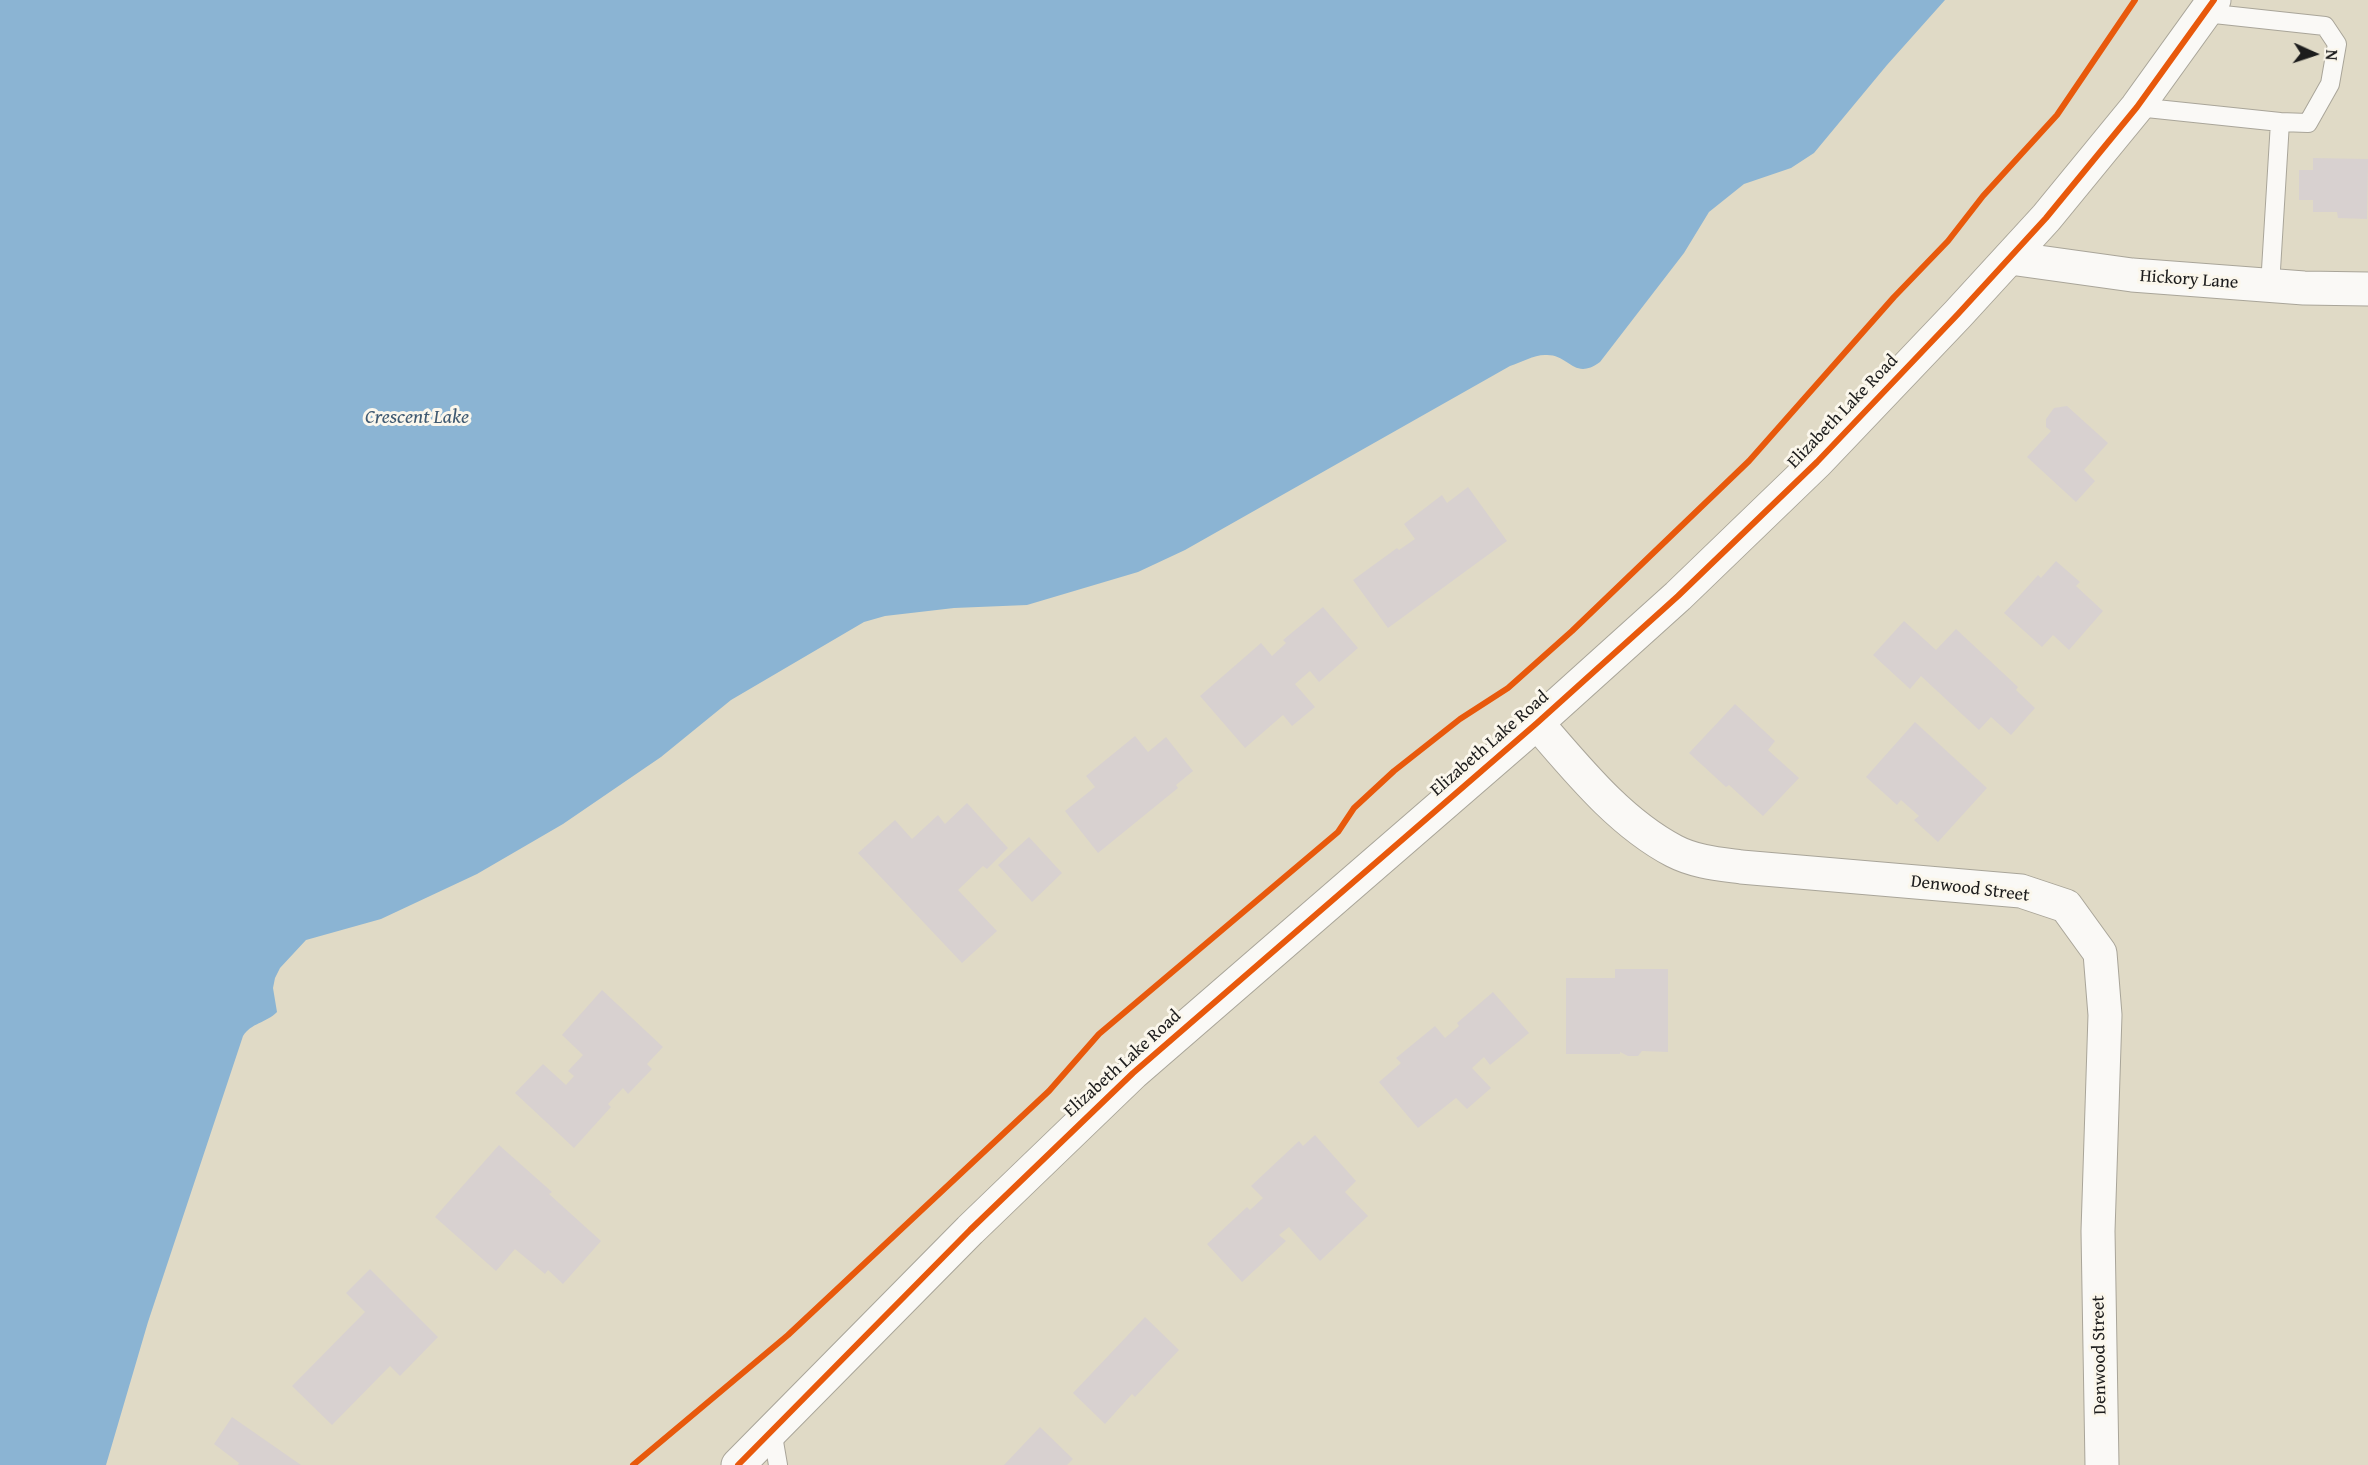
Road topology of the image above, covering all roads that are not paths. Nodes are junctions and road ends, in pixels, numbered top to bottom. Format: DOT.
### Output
graph roads {
  1 [pos="2209,7"];
  2 [pos="2137,107"];
  3 [pos="2280,122"];
  4 [pos="2010,258"];
  5 [pos="2270,286"];
  6 [pos="2368,289"];
  7 [pos="1537,723"];
  8 [pos="772,1430"];
  9 [pos="738,1465"];
  10 [pos="778,1465"];
  11 [pos="2102,1465"];
  1 -- 2 [label="street, Elizabeth Lake Road"];
  1 -- 3 [label="lane"];
  2 -- 3 [label="lane"];
  2 -- 4 [label="street, Elizabeth Lake Road"];
  3 -- 5 [label="lane"];
  4 -- 5 [label="street, Hickory Lane"];
  4 -- 7 [label="street, Elizabeth Lake Road"];
  5 -- 6 [label="street, Hickory Lane"];
  7 -- 8 [label="street, Elizabeth Lake Road"];
  7 -- 11 [label="street, Denwood Street"];
  8 -- 9 [label="street, Elizabeth Lake Road"];
  8 -- 10 [label="lane"];
}
